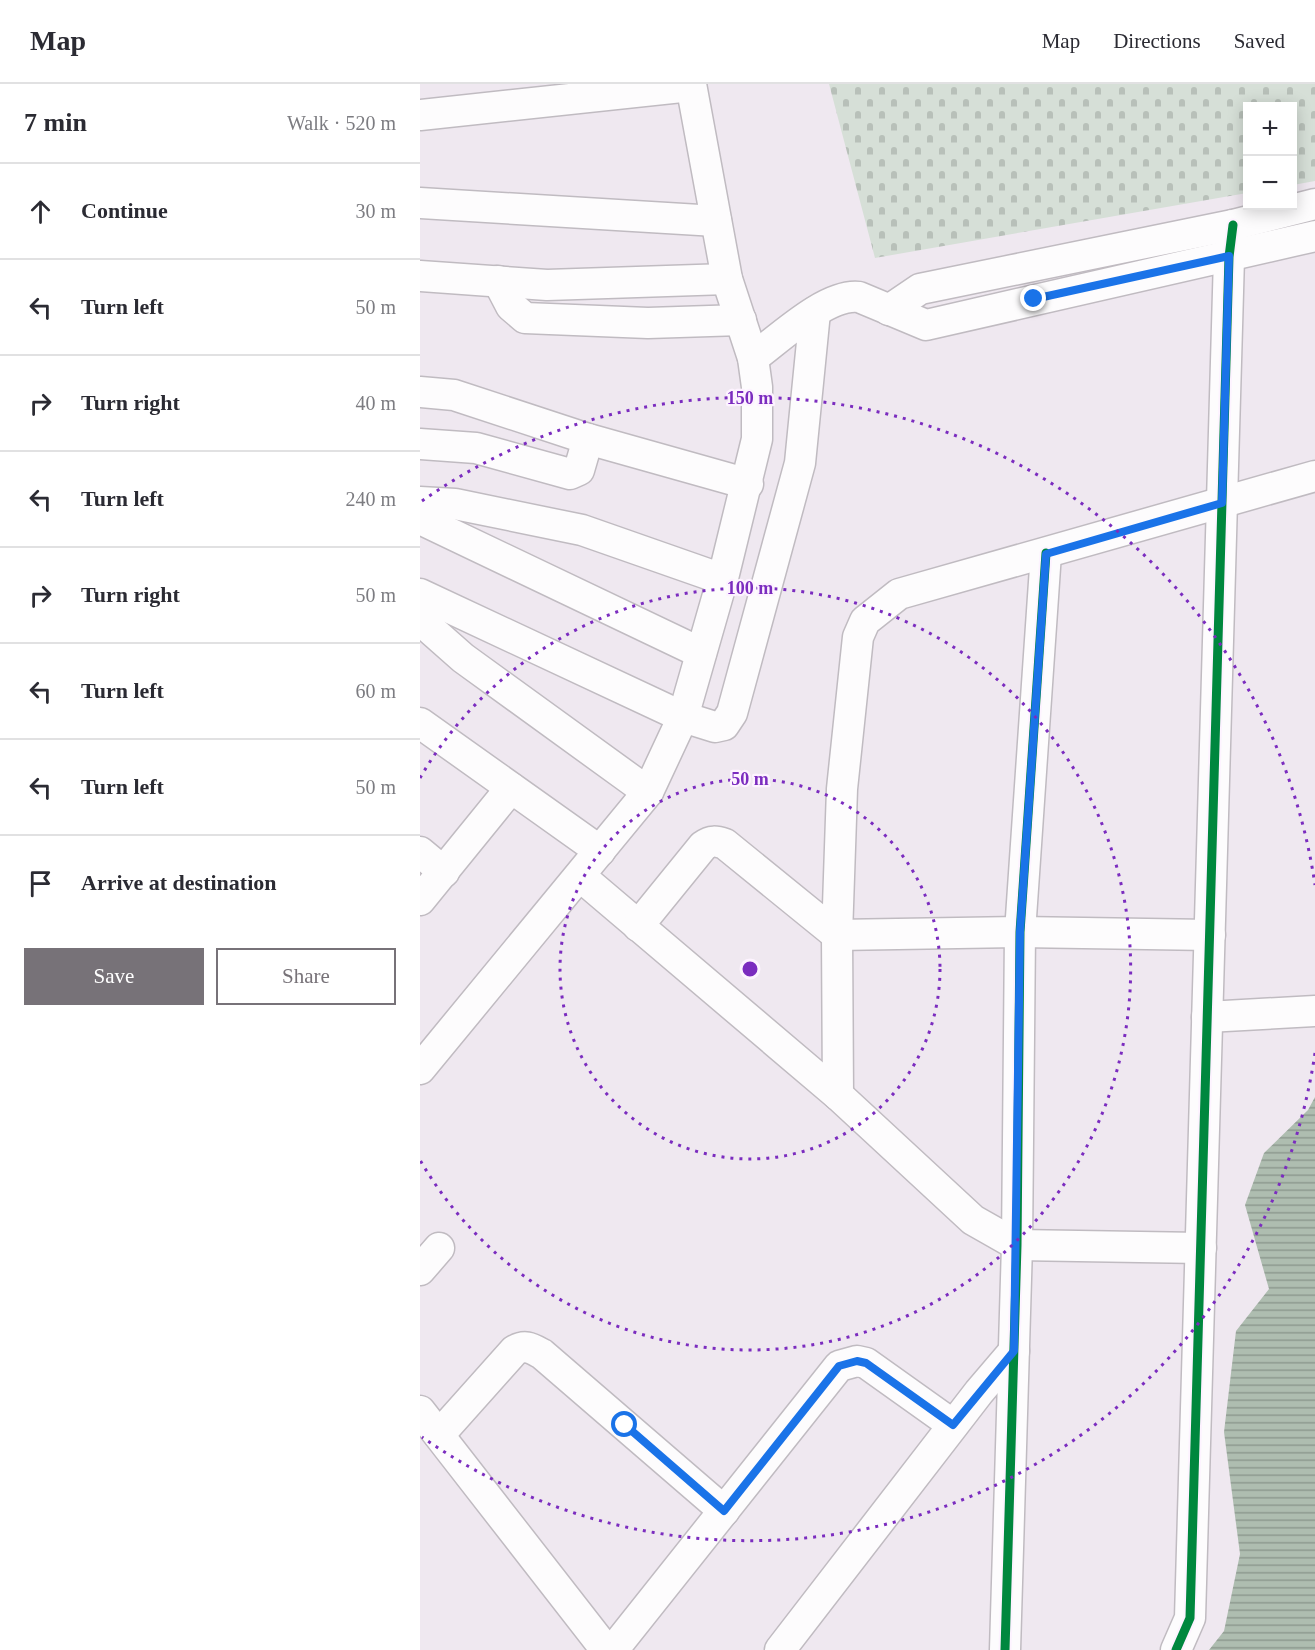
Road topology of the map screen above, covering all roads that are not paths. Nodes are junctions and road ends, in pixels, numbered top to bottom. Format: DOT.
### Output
graph roads {
  1 [pos="691,85"];
  2 [pos="420,115"];
  3 [pos="420,203"];
  4 [pos="1315,204"];
  5 [pos="716,221"];
  6 [pos="1233,225"];
  7 [pos="1315,236"];
  8 [pos="1229,256"];
  9 [pos="420,276"];
  10 [pos="727,279"];
  11 [pos="498,281"];
  12 [pos="889,310"];
  13 [pos="815,312"];
  14 [pos="741,320"];
  15 [pos="753,357"];
  16 [pos="420,392"];
  17 [pos="588,439"];
  18 [pos="420,444"];
  19 [pos="1315,476"];
  20 [pos="748,483"];
  21 [pos="420,501"];
  22 [pos="1222,503"];
  23 [pos="420,519"];
  24 [pos="1046,554"];
  25 [pos="722,579"];
  26 [pos="420,594"];
  27 [pos="420,620"];
  28 [pos="701,653"];
  29 [pos="683,717"];
  30 [pos="420,723"];
  31 [pos="511,788"];
  32 [pos="648,792"];
  33 [pos="600,851"];
  34 [pos="420,852"];
  35 [pos="444,872"];
  36 [pos="580,876"];
  37 [pos="420,900"];
  38 [pos="638,926"];
  39 [pos="1020,932"];
  40 [pos="837,935"];
  41 [pos="1210,935"];
  42 [pos="1315,1011"];
  43 [pos="1208,1017"];
  44 [pos="420,1070"];
  45 [pos="838,1095"];
  46 [pos="1017,1245"];
  47 [pos="1201,1248"];
  48 [pos="1014,1351"];
  49 [pos="420,1411"];
  50 [pos="953,1425"];
  51 [pos="439,1435"];
  52 [pos="724,1511"];
  53 [pos="606,1650"];
  54 [pos="613,1650"];
  55 [pos="780,1650"];
  56 [pos="1005,1650"];
  57 [pos="1176,1650"];
  1 -- 2 [label="street"];
  1 -- 5 [label="street"];
  3 -- 5 [label="street"];
  4 -- 6 [label="street"];
  5 -- 10 [label="street"];
  6 -- 8 [label="street"];
  6 -- 12 [label="street"];
  7 -- 8 [label="street"];
  8 -- 12 [label="street"];
  8 -- 22 [label="street"];
  9 -- 11 [label="street"];
  10 -- 11 [label="street"];
  10 -- 14 [label="street"];
  11 -- 14 [label="street"];
  12 -- 13 [label="street"];
  13 -- 15 [label="street"];
  13 -- 29 [label="street"];
  14 -- 15 [label="street"];
  15 -- 20 [label="street"];
  16 -- 17 [label="street"];
  17 -- 18 [label="street"];
  17 -- 20 [label="street"];
  19 -- 22 [label="street"];
  20 -- 25 [label="street"];
  21 -- 25 [label="street"];
  22 -- 24 [label="street"];
  22 -- 41 [label="street"];
  23 -- 28 [label="street"];
  24 -- 39 [label="street"];
  24 -- 40 [label="street"];
  25 -- 28 [label="street"];
  26 -- 29 [label="street"];
  27 -- 32 [label="street"];
  28 -- 29 [label="street"];
  29 -- 32 [label="street"];
  30 -- 31 [label="street"];
  31 -- 33 [label="street"];
  31 -- 35 [label="street"];
  32 -- 33 [label="street"];
  33 -- 36 [label="street"];
  34 -- 35 [label="street"];
  35 -- 37 [label="street"];
  36 -- 38 [label="street"];
  36 -- 44 [label="street"];
  38 -- 40 [label="street"];
  38 -- 45 [label="street"];
  39 -- 40 [label="street"];
  39 -- 41 [label="street"];
  39 -- 46 [label="street"];
  40 -- 45 [label="street"];
  41 -- 43 [label="street"];
  42 -- 43 [label="street"];
  43 -- 47 [label="street"];
  45 -- 46 [label="street"];
  46 -- 47 [label="street"];
  46 -- 48 [label="street"];
  47 -- 57 [label="street"];
  48 -- 50 [label="street"];
  48 -- 56 [label="street"];
  49 -- 51 [label="street"];
  50 -- 52 [label="street"];
  50 -- 55 [label="street"];
  51 -- 52 [label="street"];
  51 -- 53 [label="street"];
  52 -- 54 [label="street"];
}
